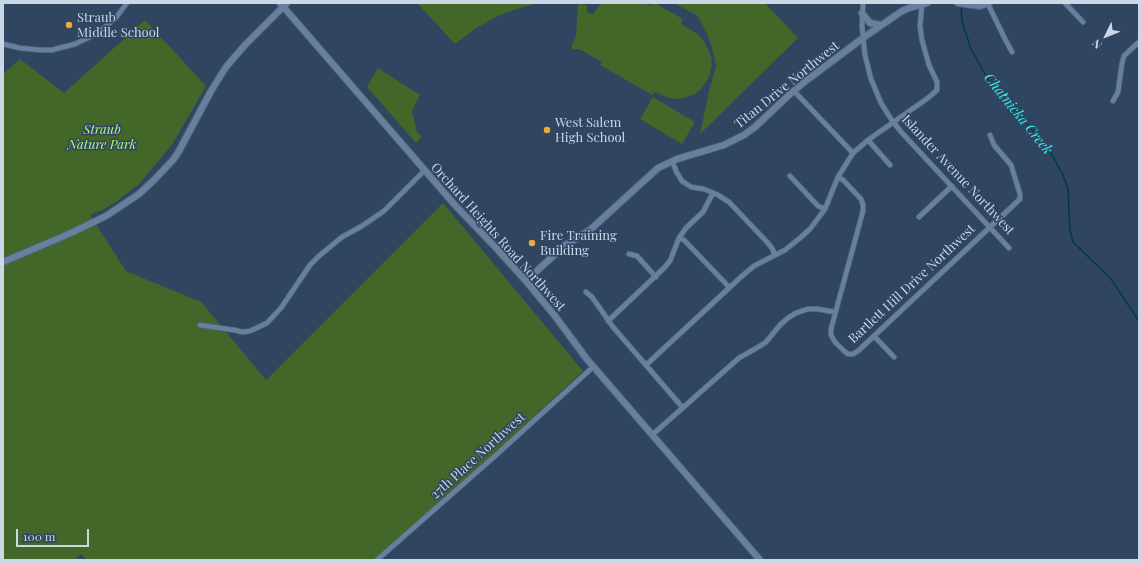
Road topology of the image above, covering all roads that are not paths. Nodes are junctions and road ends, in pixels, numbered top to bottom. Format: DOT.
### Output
graph roads {
  1 [pos="127,3"];
  2 [pos="863,3"];
  3 [pos="924,3"];
  4 [pos="958,3"];
  5 [pos="989,3"];
  6 [pos="1065,3"];
  7 [pos="284,4"];
  8 [pos="862,13"];
  9 [pos="1083,22"];
  10 [pos="881,25"];
  11 [pos="862,38"];
  12 [pos="1139,42"];
  13 [pos="3,44"];
  14 [pos="1012,52"];
  15 [pos="794,91"];
  16 [pos="1113,101"];
  17 [pos="893,122"];
  18 [pos="990,134"];
  19 [pos="868,140"];
  20 [pos="853,153"];
  21 [pos="672,161"];
  22 [pos="890,165"];
  23 [pos="425,170"];
  24 [pos="790,176"];
  25 [pos="838,177"];
  26 [pos="952,186"];
  27 [pos="713,193"];
  28 [pos="825,209"];
  29 [pos="919,217"];
  30 [pos="990,227"];
  31 [pos="680,238"];
  32 [pos="1009,248"];
  33 [pos="629,254"];
  34 [pos="775,255"];
  35 [pos="3,262"];
  36 [pos="656,277"];
  37 [pos="526,281"];
  38 [pos="729,287"];
  39 [pos="586,292"];
  40 [pos="835,312"];
  41 [pos="608,322"];
  42 [pos="200,325"];
  43 [pos="874,336"];
  44 [pos="894,357"];
  45 [pos="646,365"];
  46 [pos="593,367"];
  47 [pos="683,408"];
  48 [pos="652,435"];
  49 [pos="377,560"];
  50 [pos="760,560"];
  1 -- 13 [label="street"];
  2 -- 8 [label="street, Islander Avenue Northwest"];
  3 -- 10 [label="street, Titan Drive Northwest"];
  3 -- 17 [label="street"];
  4 -- 5 [label="street"];
  5 -- 14 [label="street"];
  6 -- 9 [label="street"];
  7 -- 23 [label="street, Orchard Heights Road Northwest"];
  7 -- 35 [label="street"];
  8 -- 10 [label="street"];
  8 -- 11 [label="street, Islander Avenue Northwest"];
  10 -- 11 [label="street, Titan Drive Northwest"];
  11 -- 15 [label="street, Titan Drive Northwest"];
  11 -- 17 [label="street, Islander Avenue Northwest"];
  12 -- 16 [label="street"];
  15 -- 20 [label="street"];
  15 -- 21 [label="street, Titan Drive Northwest"];
  17 -- 19 [label="street"];
  17 -- 26 [label="street, Islander Avenue Northwest"];
  18 -- 30 [label="street, Bartlett Hill Drive Northwest"];
  19 -- 20 [label="street"];
  19 -- 22 [label="street"];
  20 -- 25 [label="street"];
  21 -- 27 [label="street"];
  21 -- 37 [label="street, Titan Drive Northwest"];
  23 -- 37 [label="street, Orchard Heights Road Northwest"];
  23 -- 42 [label="street"];
  24 -- 28 [label="street"];
  25 -- 28 [label="street"];
  25 -- 40 [label="street"];
  26 -- 29 [label="street"];
  26 -- 30 [label="street, Islander Avenue Northwest"];
  27 -- 31 [label="street"];
  27 -- 34 [label="street"];
  28 -- 34 [label="street"];
  30 -- 32 [label="street, Islander Avenue Northwest"];
  30 -- 43 [label="street, Bartlett Hill Drive Northwest"];
  31 -- 36 [label="street"];
  31 -- 38 [label="street"];
  33 -- 36 [label="street"];
  34 -- 38 [label="street"];
  36 -- 41 [label="street"];
  37 -- 46 [label="street, Orchard Heights Road Northwest"];
  38 -- 45 [label="street"];
  39 -- 41 [label="street"];
  40 -- 43 [label="street, Bartlett Hill Drive Northwest"];
  40 -- 47 [label="street"];
  41 -- 45 [label="street"];
  43 -- 44 [label="street"];
  45 -- 47 [label="street"];
  46 -- 48 [label="street, Orchard Heights Road Northwest"];
  46 -- 49 [label="street, 27th Place Northwest"];
  47 -- 48 [label="street"];
  48 -- 50 [label="street, Orchard Heights Road Northwest"];
}
